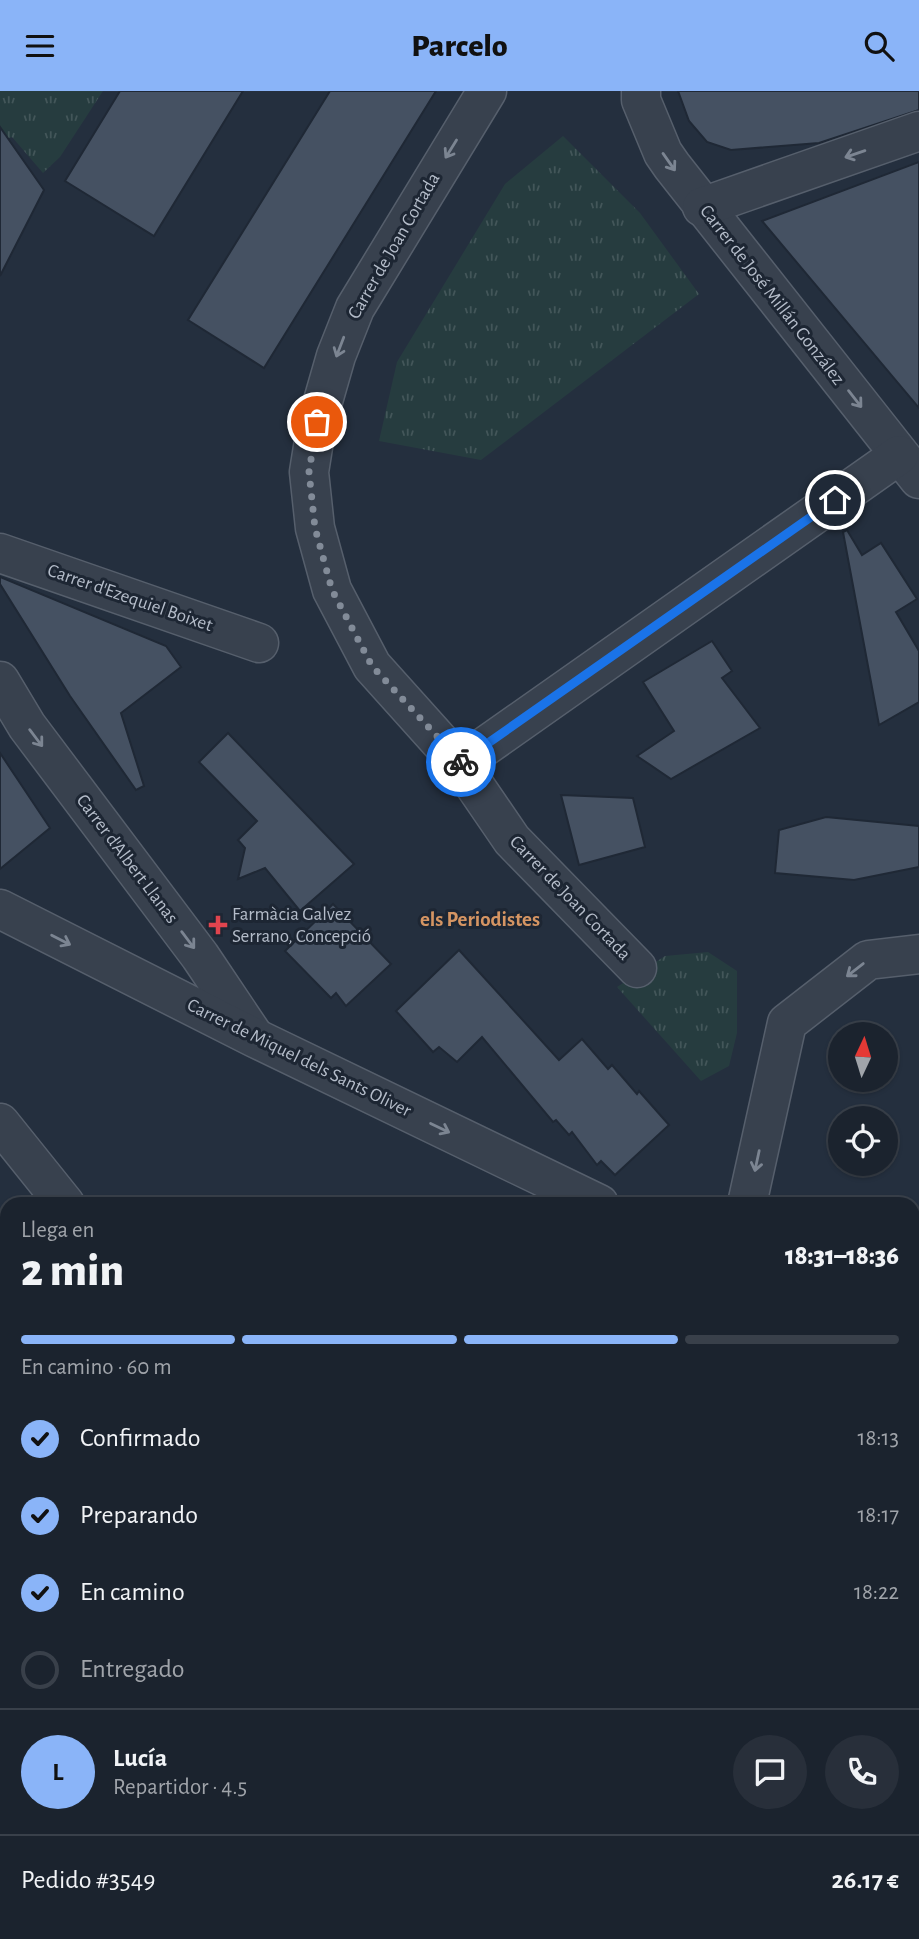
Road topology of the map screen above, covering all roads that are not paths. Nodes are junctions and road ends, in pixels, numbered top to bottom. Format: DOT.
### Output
graph roads {
  1 [pos="487,91"];
  2 [pos="641,96"];
  3 [pos="919,131"];
  4 [pos="702,207"];
  5 [pos="909,467"];
  6 [pos="0,553"];
  7 [pos="259,643"];
  8 [pos="0,681"];
  9 [pos="460,764"];
  10 [pos="0,909"];
  11 [pos="919,954"];
  12 [pos="637,968"];
  13 [pos="255,1038"];
  14 [pos="0,1123"];
  15 [pos="59,1197"];
  16 [pos="584,1197"];
  17 [pos="749,1197"];
  1 -- 9 [label="street, Carrer de Joan Cortada, one-way"];
  2 -- 4 [label="street, Carrer de José Millán González, one-way"];
  3 -- 4 [label="street, one-way"];
  4 -- 5 [label="street, Carrer de José Millán González, one-way"];
  5 -- 9 [label="street"];
  6 -- 7 [label="street, Carrer d'Ezequiel Boixet"];
  8 -- 13 [label="street, Carrer d'Albert Llanas, one-way"];
  9 -- 12 [label="street, Carrer de Joan Cortada"];
  10 -- 13 [label="street, Carrer de Miquel dels Sants Oliver, one-way"];
  11 -- 17 [label="street, one-way"];
  13 -- 16 [label="street, Carrer de Miquel dels Sants Oliver, one-way"];
  14 -- 15 [label="street"];
}
